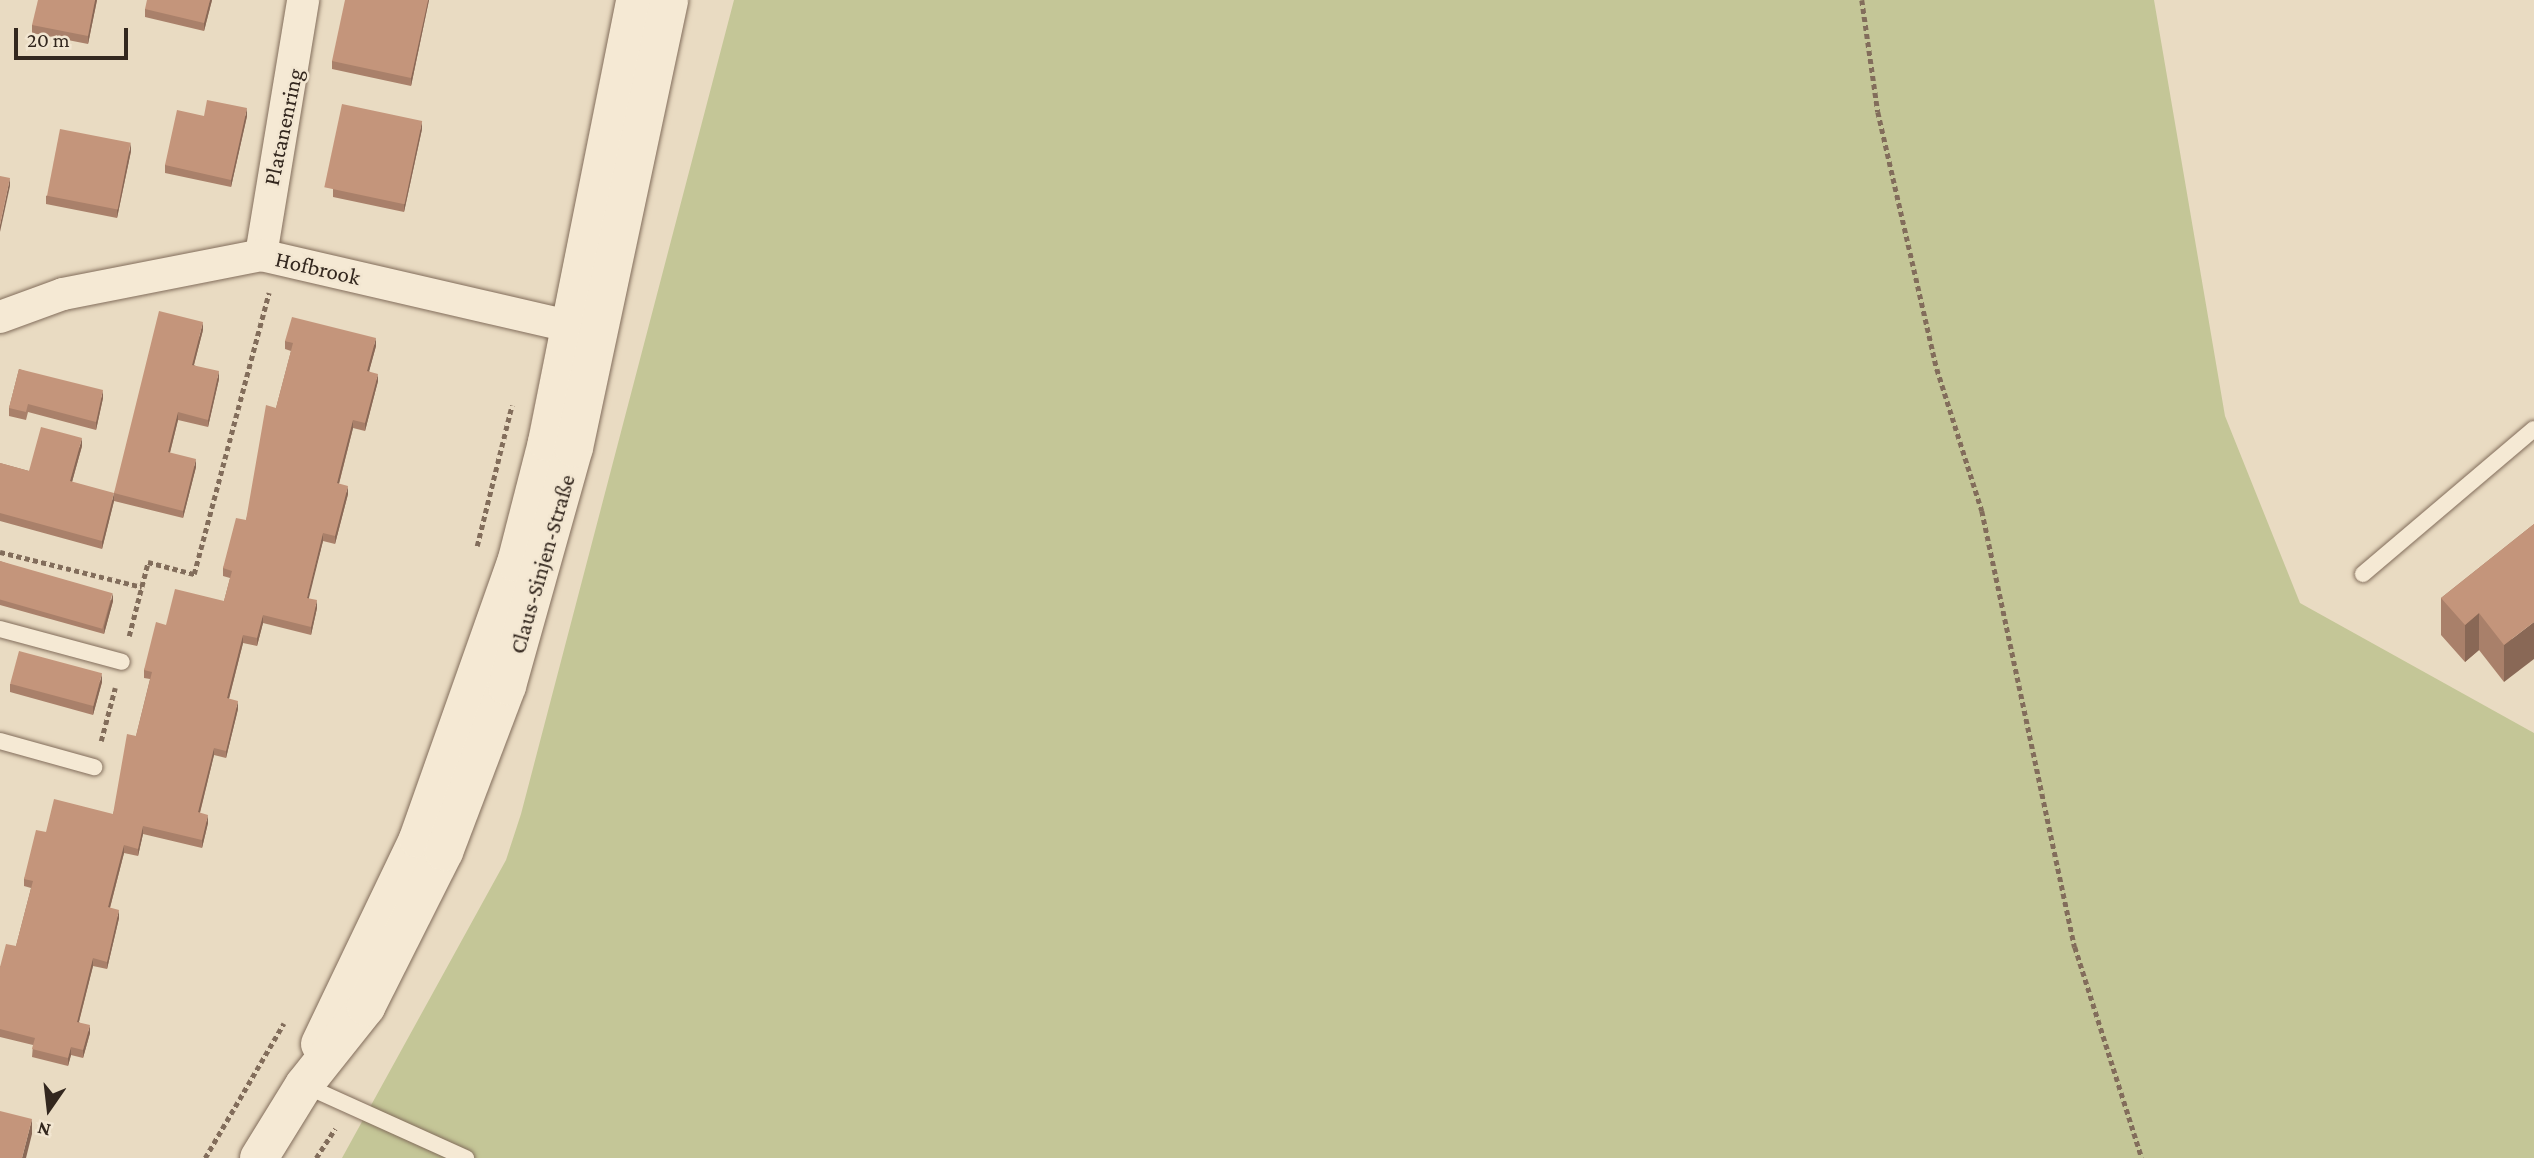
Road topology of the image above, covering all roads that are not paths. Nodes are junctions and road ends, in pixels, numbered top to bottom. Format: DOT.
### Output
graph roads {
  1 [pos="303,0"];
  2 [pos="635,0"];
  3 [pos="669,0"];
  4 [pos="270,256"];
  5 [pos="0,317"];
  6 [pos="583,330"];
  7 [pos="2534,429"];
  8 [pos="2363,574"];
  9 [pos="0,629"];
  10 [pos="122,662"];
  11 [pos="0,741"];
  12 [pos="94,767"];
  13 [pos="304,1085"];
  14 [pos="259,1158"];
  15 [pos="466,1158"];
  1 -- 4 [label="street, Platanenring"];
  2 -- 6 [label="street, Claus-Sinjen-Straße"];
  3 -- 6 [label="street, Claus-Sinjen-Straße"];
  4 -- 5 [label="street, Hofbrook"];
  4 -- 6 [label="street, Hofbrook"];
  6 -- 13 [label="street, Claus-Sinjen-Straße"];
  7 -- 8 [label="lane"];
  9 -- 10 [label="lane"];
  11 -- 12 [label="lane"];
  13 -- 14 [label="street, Claus-Sinjen-Straße"];
  13 -- 15 [label="lane"];
}
